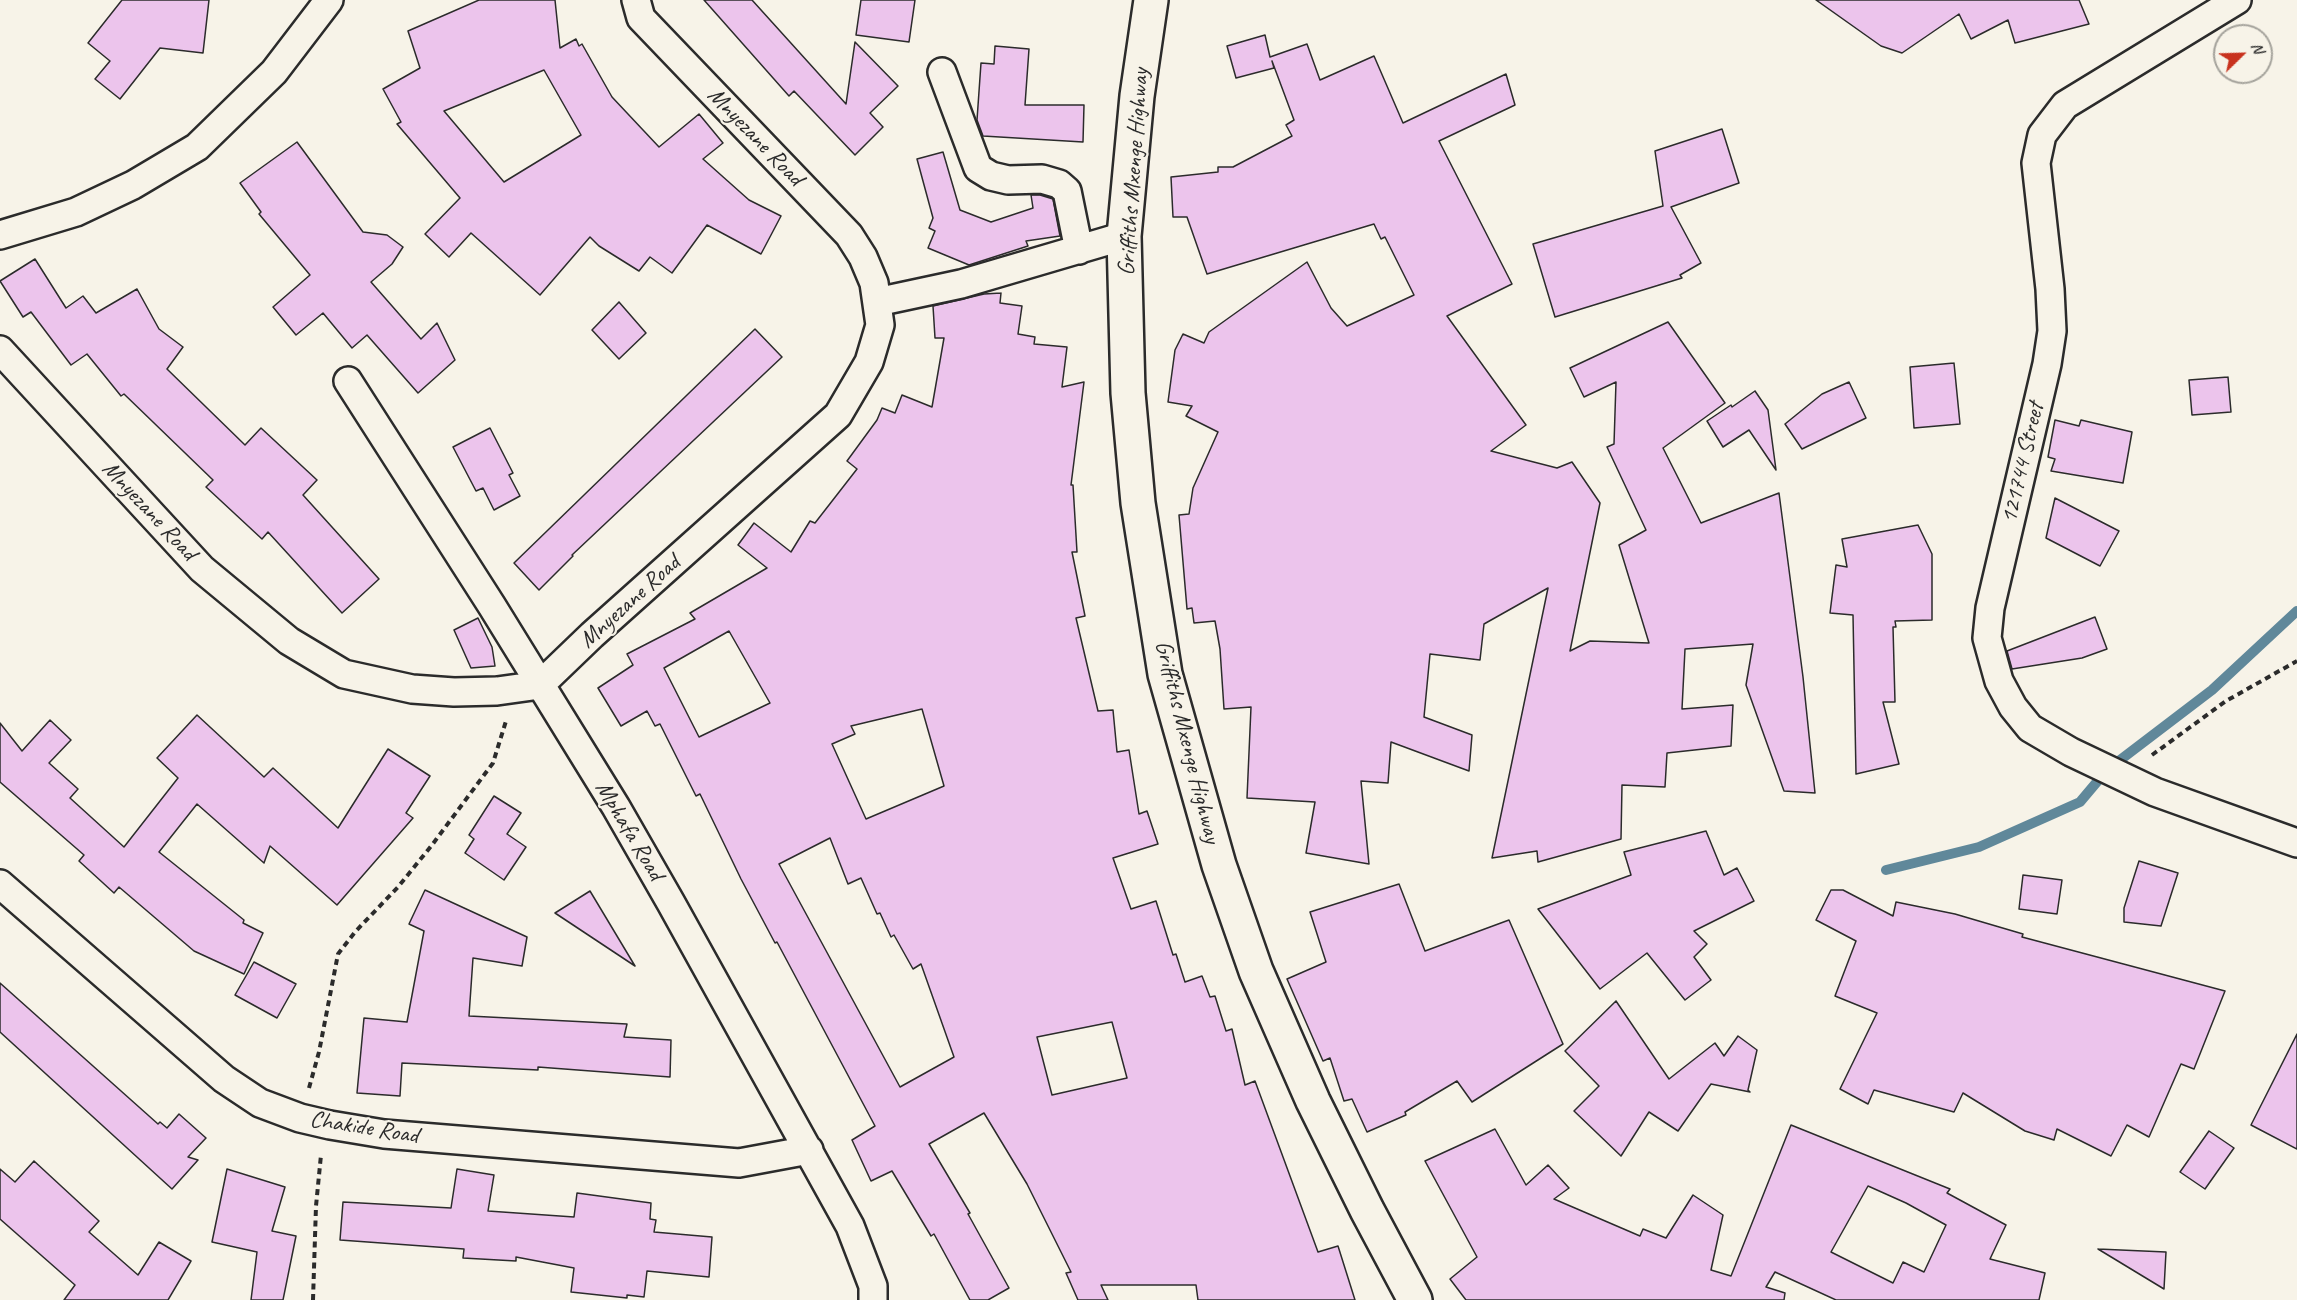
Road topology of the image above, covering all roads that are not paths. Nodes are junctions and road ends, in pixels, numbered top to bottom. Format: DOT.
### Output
graph roads {
  1 [pos="329,0"];
  2 [pos="636,0"];
  3 [pos="1150,0"];
  4 [pos="2237,0"];
  5 [pos="942,72"];
  6 [pos="0,235"];
  7 [pos="1124,236"];
  8 [pos="1079,250"];
  9 [pos="877,302"];
  10 [pos="0,350"];
  11 [pos="348,381"];
  12 [pos="527,687"];
  13 [pos="2297,843"];
  14 [pos="0,884"];
  15 [pos="809,1150"];
  16 [pos="873,1300"];
  17 [pos="1415,1300"];
  1 -- 6 [label="street"];
  2 -- 9 [label="street, Mnyezane Road"];
  3 -- 7 [label="street, Griffiths Mxenge Highway"];
  4 -- 13 [label="street, 121744 Street"];
  5 -- 8 [label="street"];
  7 -- 8 [label="street"];
  7 -- 17 [label="street, Griffiths Mxenge Highway"];
  8 -- 9 [label="street"];
  9 -- 12 [label="street, Mnyezane Road"];
  10 -- 12 [label="street, Mnyezane Road"];
  11 -- 12 [label="street, Mphafa Road"];
  12 -- 15 [label="street, Mphafa Road"];
  14 -- 15 [label="street, Chakide Road"];
  15 -- 16 [label="street, Mphafa Road"];
}
